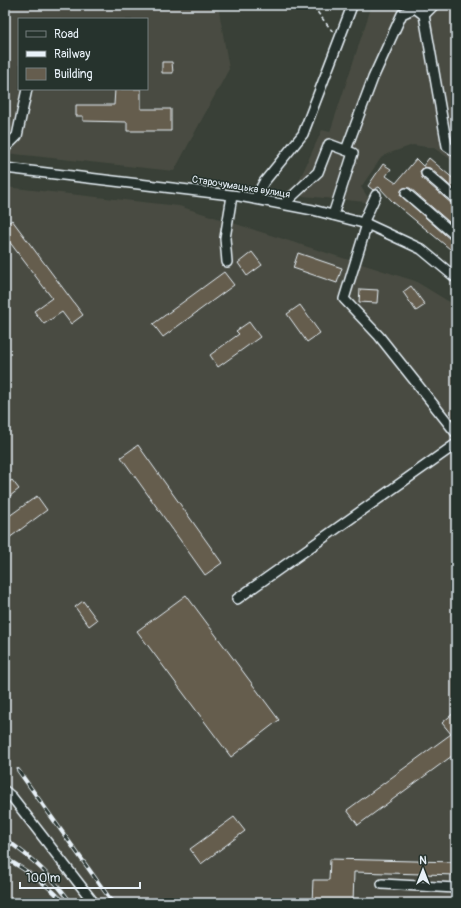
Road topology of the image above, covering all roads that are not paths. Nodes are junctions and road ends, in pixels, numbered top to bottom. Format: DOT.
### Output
graph roads {
  1 [pos="434,5"];
  2 [pos="352,6"];
  3 [pos="424,15"];
  4 [pos="27,90"];
  5 [pos="5,148"];
  6 [pos="346,150"];
  7 [pos="456,152"];
  8 [pos="5,168"];
  9 [pos="426,173"];
  10 [pos="406,194"];
  11 [pos="376,195"];
  12 [pos="232,196"];
  13 [pos="255,199"];
  14 [pos="456,199"];
  15 [pos="284,204"];
  16 [pos="333,215"];
  17 [pos="365,223"];
  18 [pos="456,236"];
  19 [pos="227,262"];
  20 [pos="456,278"];
  21 [pos="456,433"];
  22 [pos="456,444"];
  23 [pos="237,599"];
  24 [pos="5,792"];
  25 [pos="382,884"];
  26 [pos="456,888"];
  27 [pos="94,903"];
  1 -- 3 [label="street"];
  2 -- 13 [label="street"];
  3 -- 6 [label="street"];
  3 -- 7 [label="street"];
  4 -- 5 [label="street"];
  6 -- 15 [label="street"];
  6 -- 16 [label="street"];
  8 -- 12 [label="street, Старочумацька вулиця"];
  9 -- 14 [label="street"];
  10 -- 18 [label="street"];
  11 -- 17 [label="street"];
  12 -- 13 [label="street, Старочумацька вулиця"];
  12 -- 19 [label="street"];
  13 -- 15 [label="street, Старочумацька вулиця"];
  15 -- 16 [label="street, Старочумацька вулиця"];
  16 -- 17 [label="street, Старочумацька вулиця"];
  17 -- 20 [label="street, Старочумацька вулиця"];
  17 -- 21 [label="street"];
  22 -- 23 [label="street"];
  24 -- 27 [label="street"];
  25 -- 26 [label="street"];
}
